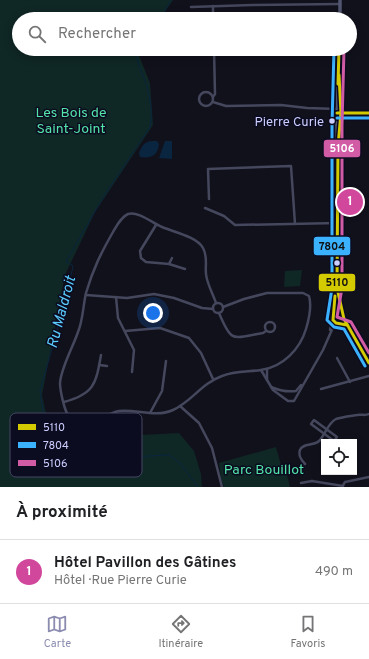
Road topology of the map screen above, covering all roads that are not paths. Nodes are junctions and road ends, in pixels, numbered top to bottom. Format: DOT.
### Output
graph roads {
  1 [pos="340,2"];
  2 [pos="213,6"];
  3 [pos="192,7"];
  4 [pos="213,12"];
  5 [pos="214,56"];
  6 [pos="339,56"];
  7 [pos="213,97"];
  8 [pos="212,102"];
  9 [pos="339,111"];
  10 [pos="369,113"];
  11 [pos="209,199"];
  12 [pos="205,208"];
  13 [pos="337,223"];
  14 [pos="294,224"];
  15 [pos="156,225"];
  16 [pos="172,258"];
  17 [pos="169,264"];
  18 [pos="185,268"];
  19 [pos="337,288"];
  20 [pos="86,295"];
  21 [pos="116,298"];
  22 [pos="216,303"];
  23 [pos="223,307"];
  24 [pos="213,309"];
  25 [pos="219,312"];
  26 [pos="333,313"];
  27 [pos="332,319"];
  28 [pos="343,319"];
  29 [pos="336,324"];
  30 [pos="125,331"];
  31 [pos="266,331"];
  32 [pos="329,335"];
  33 [pos="101,355"];
  34 [pos="337,358"];
  35 [pos="166,360"];
  36 [pos="369,363"];
  37 [pos="99,366"];
  38 [pos="106,366"];
  39 [pos="267,369"];
  40 [pos="261,370"];
  41 [pos="132,372"];
  42 [pos="369,376"];
  43 [pos="212,380"];
  44 [pos="267,380"];
  45 [pos="304,382"];
  46 [pos="350,382"];
  47 [pos="271,386"];
  48 [pos="321,389"];
  49 [pos="64,402"];
  50 [pos="180,406"];
  51 [pos="67,413"];
  52 [pos="116,413"];
  53 [pos="150,413"];
  54 [pos="369,414"];
  55 [pos="327,429"];
  56 [pos="324,434"];
  57 [pos="305,464"];
  58 [pos="369,477"];
  59 [pos="301,484"];
  60 [pos="342,486"];
  61 [pos="222,487"];
  1 -- 2 [label="street"];
  2 -- 3 [label="street"];
  2 -- 4 [label="street"];
  5 -- 7 [label="street"];
  6 -- 9 [label="street"];
  7 -- 8 [label="street"];
  7 -- 8 [label="street"];
  8 -- 9 [label="street"];
  9 -- 10 [label="highway"];
  9 -- 13 [label="street"];
  11 -- 14 [label="street"];
  12 -- 14 [label="street"];
  13 -- 14 [label="street"];
  13 -- 19 [label="street"];
  15 -- 17 [label="street"];
  15 -- 20 [label="street"];
  15 -- 22 [label="street"];
  16 -- 17 [label="street"];
  17 -- 18 [label="street"];
  19 -- 26 [label="street"];
  19 -- 28 [label="street"];
  20 -- 21 [label="street"];
  20 -- 49 [label="street"];
  21 -- 24 [label="street"];
  21 -- 30 [label="street"];
  22 -- 23 [label="street"];
  22 -- 24 [label="street"];
  23 -- 25 [label="street"];
  23 -- 39 [label="street"];
  24 -- 25 [label="street"];
  25 -- 31 [label="street"];
  26 -- 27 [label="street"];
  26 -- 28 [label="street"];
  27 -- 29 [label="street"];
  27 -- 32 [label="street"];
  28 -- 29 [label="street"];
  28 -- 36 [label="street"];
  29 -- 32 [label="street"];
  30 -- 41 [label="street"];
  30 -- 43 [label="street"];
  31 -- 31 [label="street"];
  32 -- 45 [label="street"];
  33 -- 37 [label="street"];
  34 -- 46 [label="street"];
  35 -- 53 [label="street"];
  37 -- 38 [label="street"];
  37 -- 49 [label="street"];
  39 -- 40 [label="street"];
  39 -- 44 [label="street"];
  40 -- 43 [label="street"];
  40 -- 44 [label="street"];
  42 -- 46 [label="street"];
  43 -- 50 [label="street"];
  44 -- 47 [label="street"];
  45 -- 47 [label="street"];
  45 -- 47 [label="street"];
  46 -- 48 [label="street"];
  49 -- 51 [label="street"];
  50 -- 53 [label="street"];
  50 -- 61 [label="street"];
  52 -- 53 [label="street"];
  54 -- 55 [label="street"];
  55 -- 56 [label="street"];
  55 -- 56 [label="street"];
  55 -- 56 [label="street"];
  56 -- 57 [label="street"];
  58 -- 60 [label="street"];
  59 -- 60 [label="street"];
}
